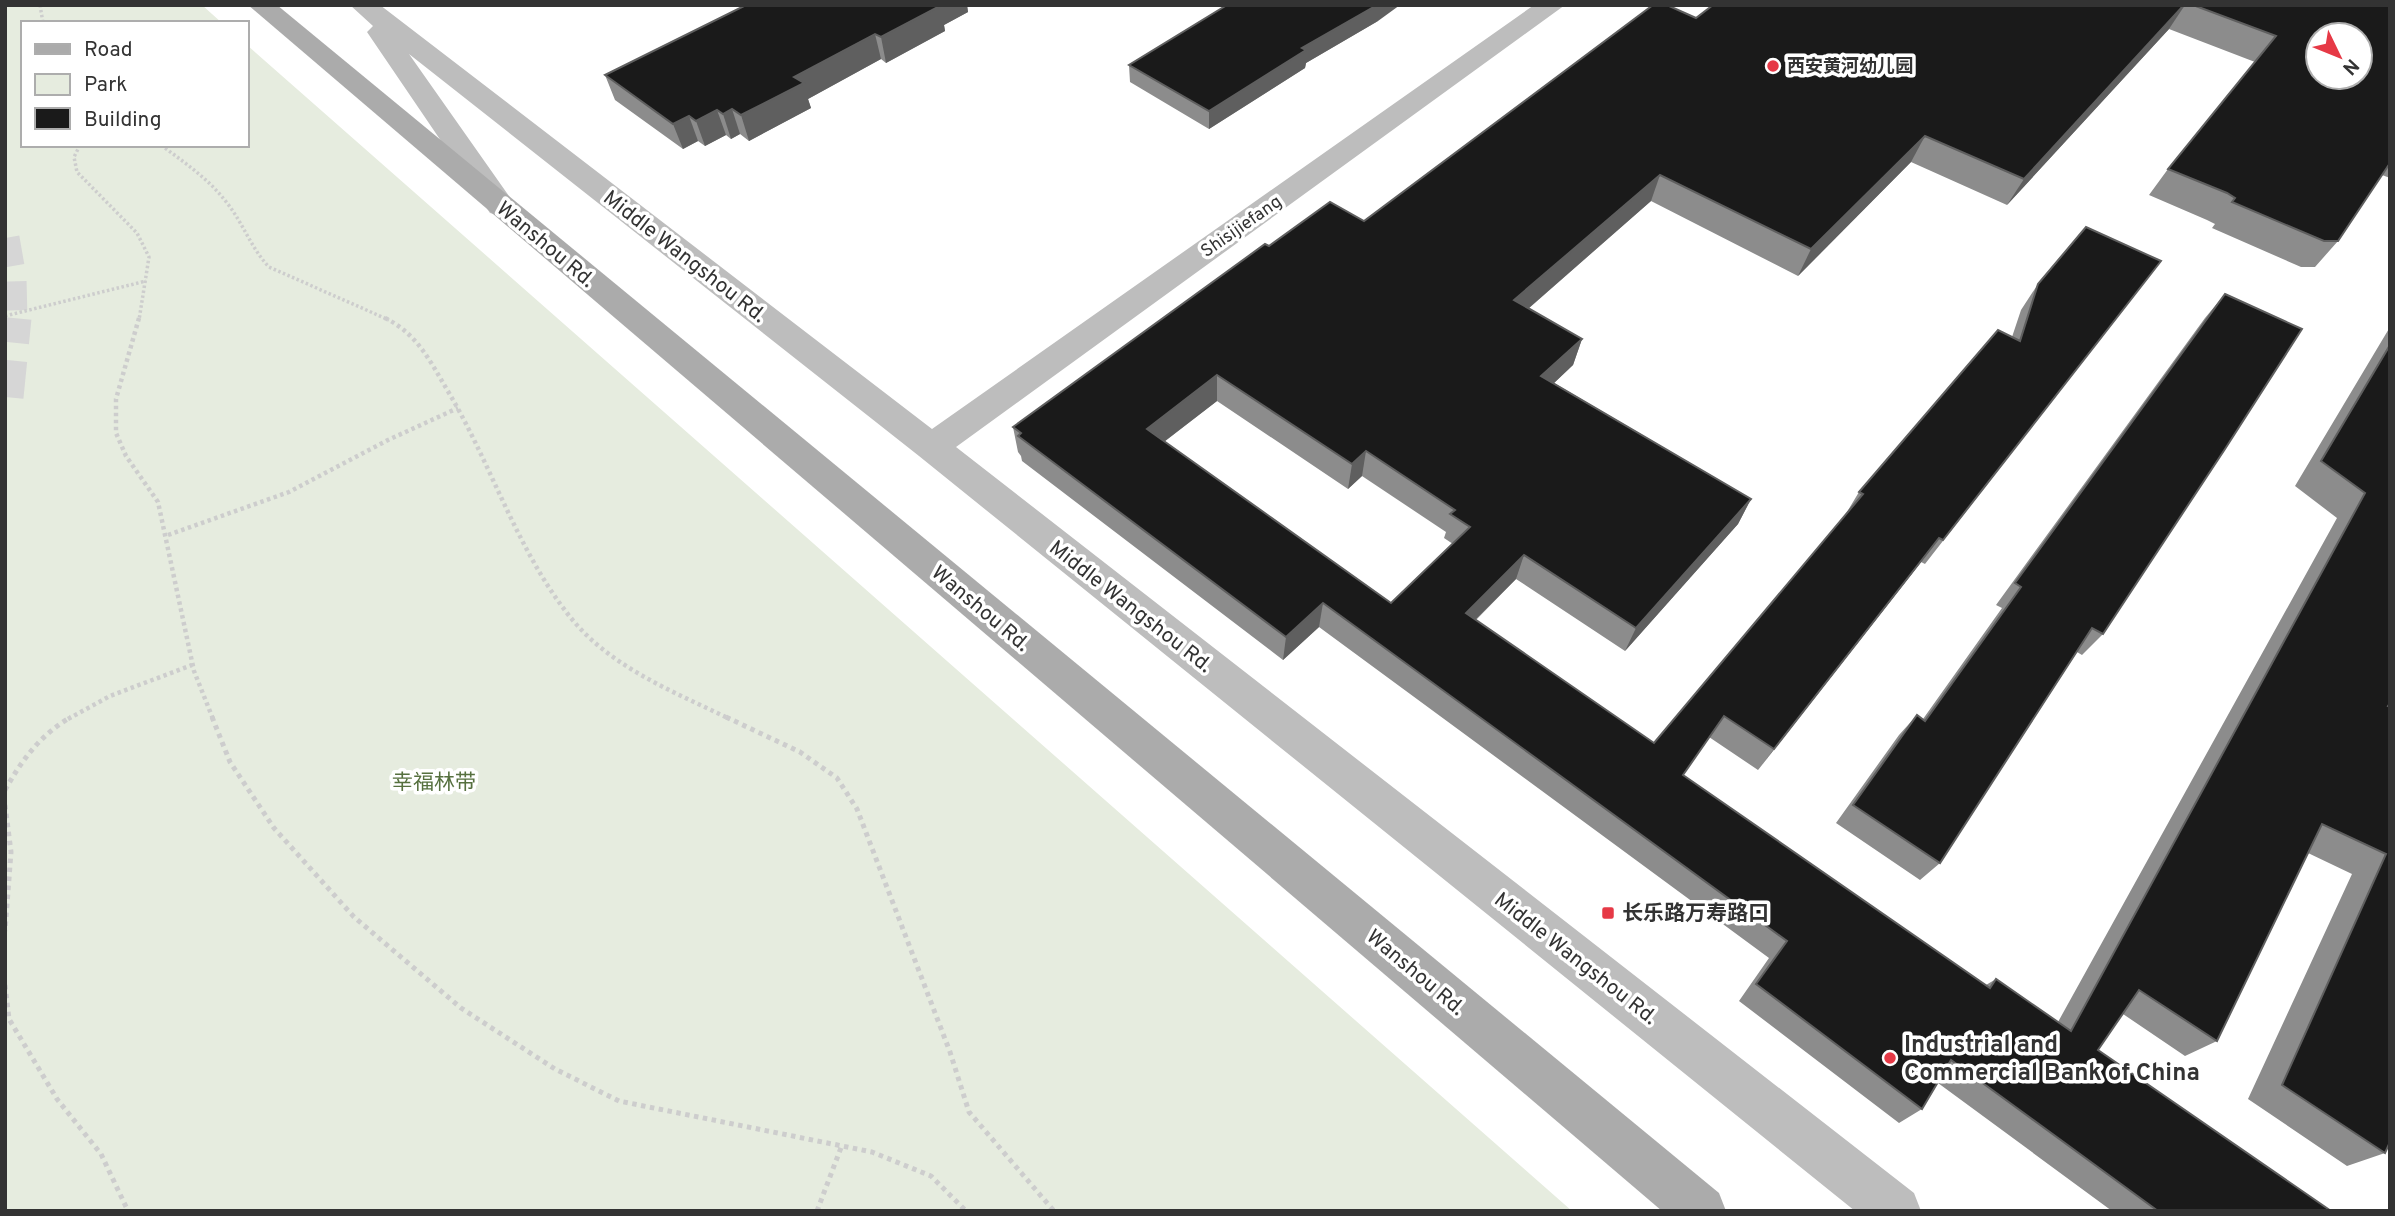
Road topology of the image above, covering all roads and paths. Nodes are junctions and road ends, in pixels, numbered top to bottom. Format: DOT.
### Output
graph roads {
  1 [pos="261,5"];
  2 [pos="362,5"];
  3 [pos="1552,5"];
  4 [pos="79,147"];
  5 [pos="163,147"];
  6 [pos="501,206"];
  7 [pos="146,281"];
  8 [pos="5,316"];
  9 [pos="458,408"];
  10 [pos="931,447"];
  11 [pos="167,535"];
  12 [pos="192,665"];
  13 [pos="5,790"];
  14 [pos="5,805"];
  15 [pos="5,931"];
  16 [pos="5,985"];
  17 [pos="842,1145"];
  18 [pos="128,1211"];
  19 [pos="817,1211"];
  20 [pos="966,1211"];
  21 [pos="1054,1211"];
  22 [pos="1701,1211"];
  23 [pos="1896,1211"];
  1 -- 6 [label="main road, Wanshou Rd."];
  2 -- 6 [label="main road"];
  2 -- 10 [label="main road, Middle Wangshou Rd."];
  3 -- 10 [label="main road, Shisijiefang"];
  4 -- 7 [label="path"];
  5 -- 9 [label="path"];
  6 -- 22 [label="main road, Wanshou Rd."];
  7 -- 8 [label="path"];
  7 -- 11 [label="path"];
  9 -- 11 [label="path"];
  9 -- 21 [label="path"];
  10 -- 23 [label="main road, Middle Wangshou Rd."];
  11 -- 12 [label="path"];
  12 -- 13 [label="path"];
  12 -- 17 [label="path"];
  14 -- 15 [label="path"];
  16 -- 18 [label="path"];
  17 -- 19 [label="path"];
  17 -- 20 [label="path"];
}
